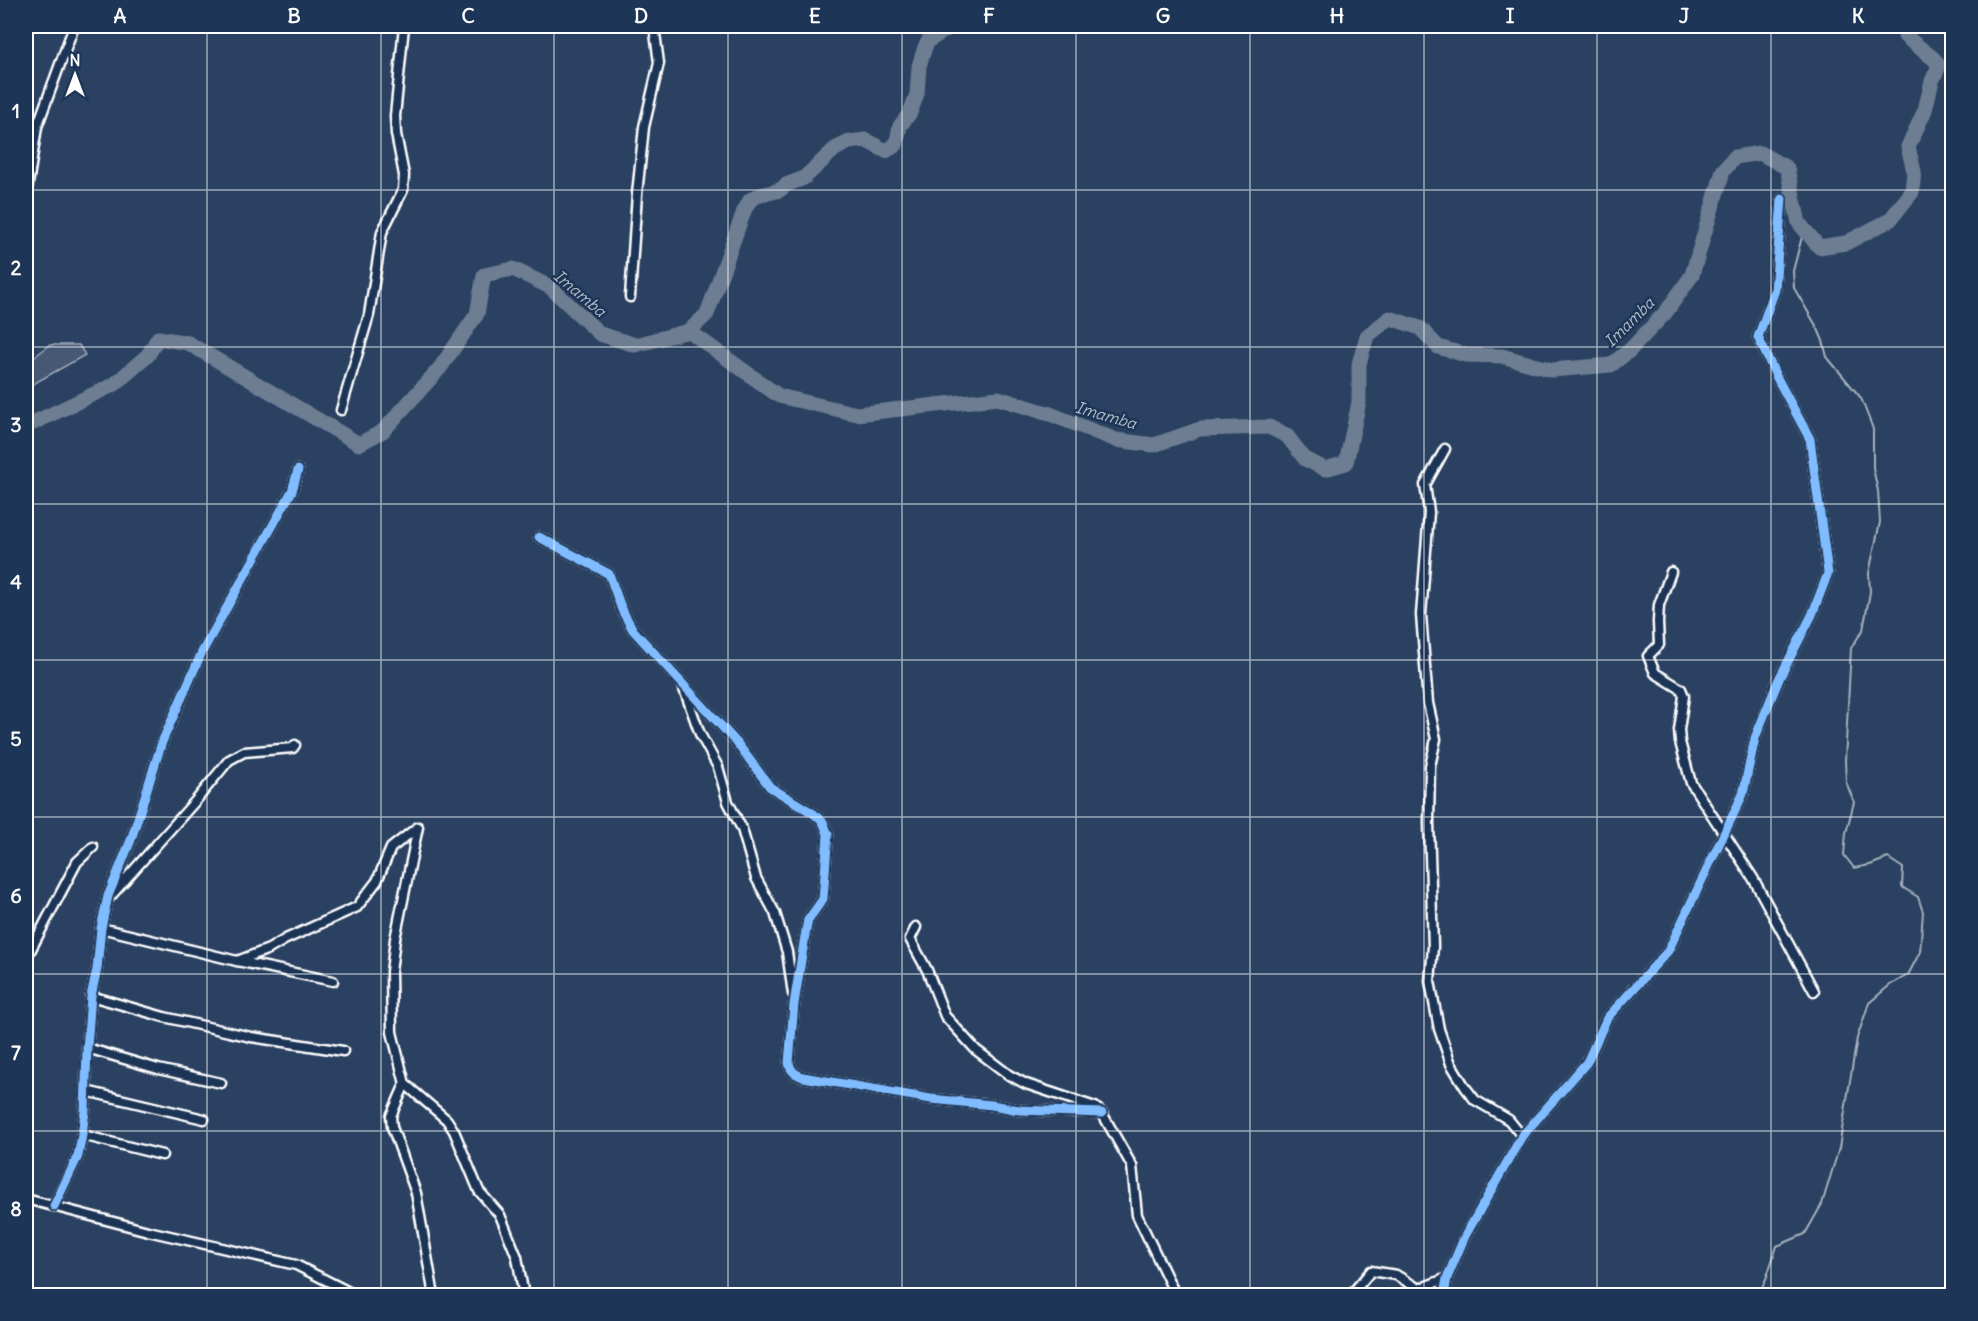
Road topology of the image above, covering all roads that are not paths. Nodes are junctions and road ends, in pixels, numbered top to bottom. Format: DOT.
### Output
graph roads {
  1 [pos="74,26"];
  2 [pos="404,26"];
  3 [pos="654,26"];
  4 [pos="26,197"];
  5 [pos="1782,199"];
  6 [pos="630,297"];
  7 [pos="341,410"];
  8 [pos="1445,449"];
  9 [pos="298,470"];
  10 [pos="539,537"];
  11 [pos="1671,572"];
  12 [pos="683,686"];
  13 [pos="295,745"];
  14 [pos="1723,833"];
  15 [pos="93,847"];
  16 [pos="107,900"];
  17 [pos="916,927"];
  18 [pos="101,928"];
  19 [pos="28,955"];
  20 [pos="237,961"];
  21 [pos="333,981"];
  22 [pos="1814,991"];
  23 [pos="91,996"];
  24 [pos="794,1004"];
  25 [pos="87,1048"];
  26 [pos="343,1051"];
  27 [pos="221,1083"];
  28 [pos="405,1084"];
  29 [pos="86,1091"];
  30 [pos="1102,1113"];
  31 [pos="204,1119"];
  32 [pos="82,1135"];
  33 [pos="1522,1136"];
  34 [pos="162,1155"];
  35 [pos="26,1199"];
  36 [pos="54,1206"];
  37 [pos="1447,1278"];
  38 [pos="357,1296"];
  39 [pos="434,1296"];
  40 [pos="524,1296"];
  41 [pos="1176,1296"];
  42 [pos="1350,1296"];
  43 [pos="1444,1296"];
  1 -- 4 [label="street"];
  2 -- 7 [label="street"];
  3 -- 6 [label="street"];
  5 -- 14 [label="street"];
  8 -- 33 [label="street"];
  9 -- 16 [label="street"];
  10 -- 12 [label="street"];
  11 -- 14 [label="street"];
  12 -- 24 [label="street"];
  12 -- 24 [label="street"];
  13 -- 16 [label="street"];
  14 -- 22 [label="street"];
  14 -- 33 [label="street"];
  15 -- 19 [label="street"];
  16 -- 18 [label="street"];
  17 -- 30 [label="street"];
  18 -- 20 [label="street"];
  18 -- 23 [label="street"];
  20 -- 21 [label="street"];
  20 -- 28 [label="street"];
  23 -- 25 [label="street"];
  23 -- 26 [label="street"];
  24 -- 30 [label="street"];
  25 -- 27 [label="street"];
  25 -- 29 [label="street"];
  28 -- 39 [label="street"];
  28 -- 40 [label="street"];
  29 -- 31 [label="street"];
  29 -- 32 [label="street"];
  30 -- 41 [label="street"];
  32 -- 34 [label="street"];
  32 -- 36 [label="street"];
  33 -- 37 [label="street"];
  35 -- 36 [label="street"];
  36 -- 38 [label="street"];
  37 -- 42 [label="street"];
  37 -- 43 [label="street"];
}
